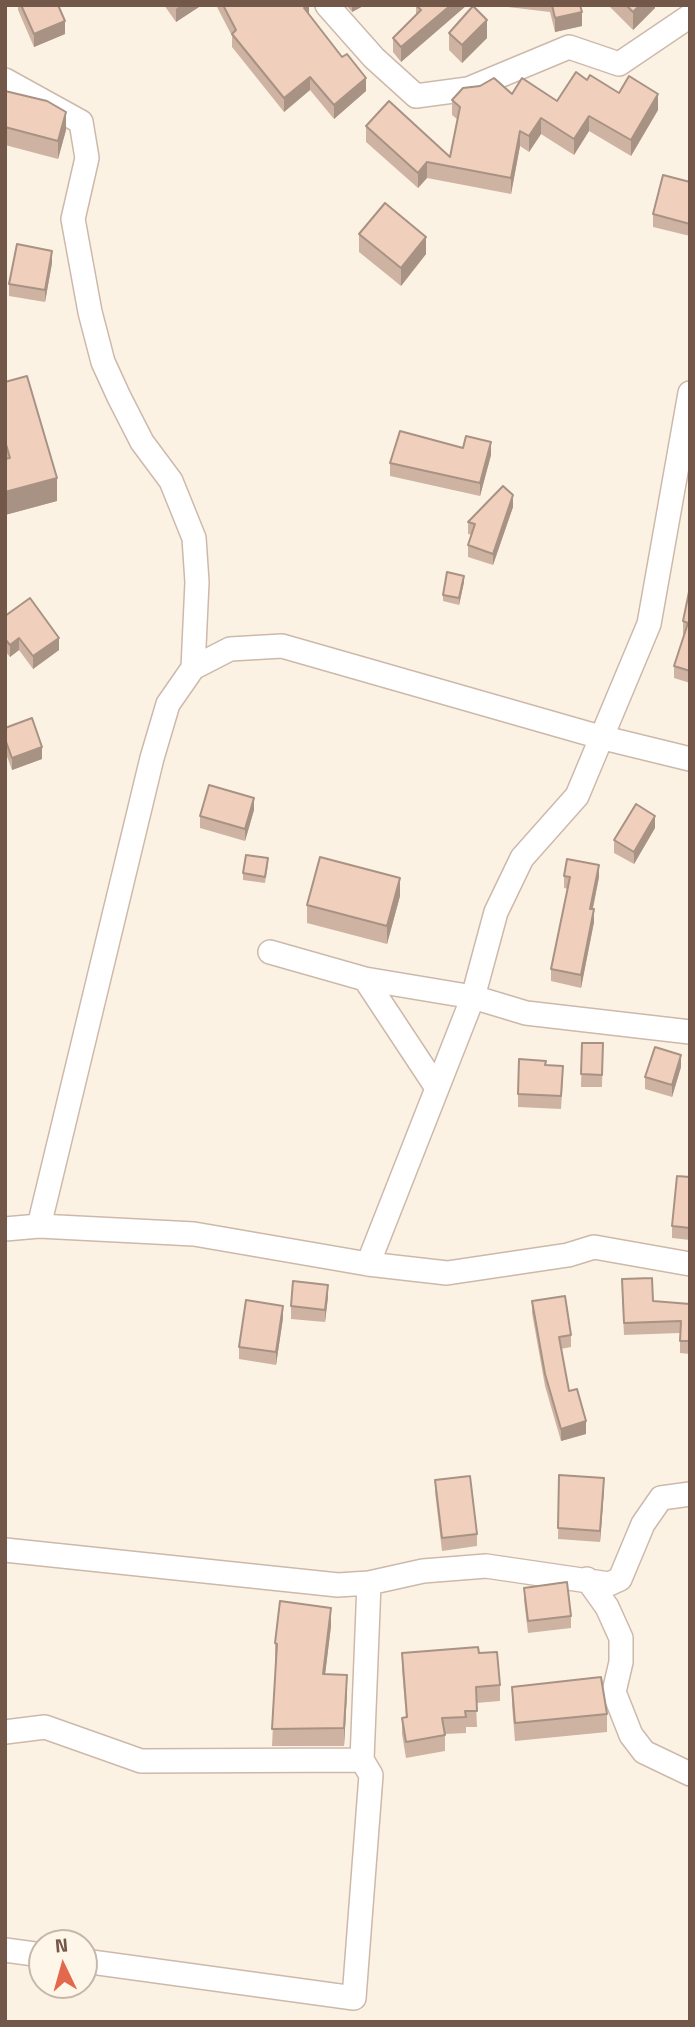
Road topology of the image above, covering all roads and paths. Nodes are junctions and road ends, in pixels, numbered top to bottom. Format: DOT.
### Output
graph roads {
  1 [pos="327,5"];
  2 [pos="690,16"];
  3 [pos="5,80"];
  4 [pos="690,393"];
  5 [pos="193,667"];
  6 [pos="600,737"];
  7 [pos="690,759"];
  8 [pos="270,952"];
  9 [pos="365,979"];
  10 [pos="473,997"];
  11 [pos="690,1032"];
  12 [pos="437,1088"];
  13 [pos="39,1226"];
  14 [pos="5,1229"];
  15 [pos="369,1264"];
  16 [pos="690,1264"];
  17 [pos="690,1494"];
  18 [pos="5,1550"];
  19 [pos="587,1579"];
  20 [pos="369,1583"];
  21 [pos="5,1732"];
  22 [pos="362,1760"];
  23 [pos="690,1774"];
  24 [pos="5,1950"];
  25 [pos="28,1953"];
  26 [pos="98,1963"];
  1 -- 2 [label="street"];
  3 -- 5 [label="street"];
  4 -- 6 [label="street"];
  5 -- 6 [label="street"];
  5 -- 13 [label="street"];
  6 -- 7 [label="street"];
  6 -- 10 [label="street"];
  8 -- 9 [label="street"];
  9 -- 10 [label="street"];
  9 -- 12 [label="street"];
  10 -- 11 [label="street"];
  10 -- 12 [label="street"];
  12 -- 15 [label="street"];
  13 -- 14 [label="street"];
  13 -- 15 [label="street"];
  15 -- 16 [label="street"];
  17 -- 19 [label="street"];
  18 -- 20 [label="street"];
  19 -- 20 [label="street"];
  19 -- 23 [label="street"];
  20 -- 22 [label="street"];
  21 -- 22 [label="street"];
  22 -- 26 [label="street"];
  24 -- 25 [label="street"];
}
